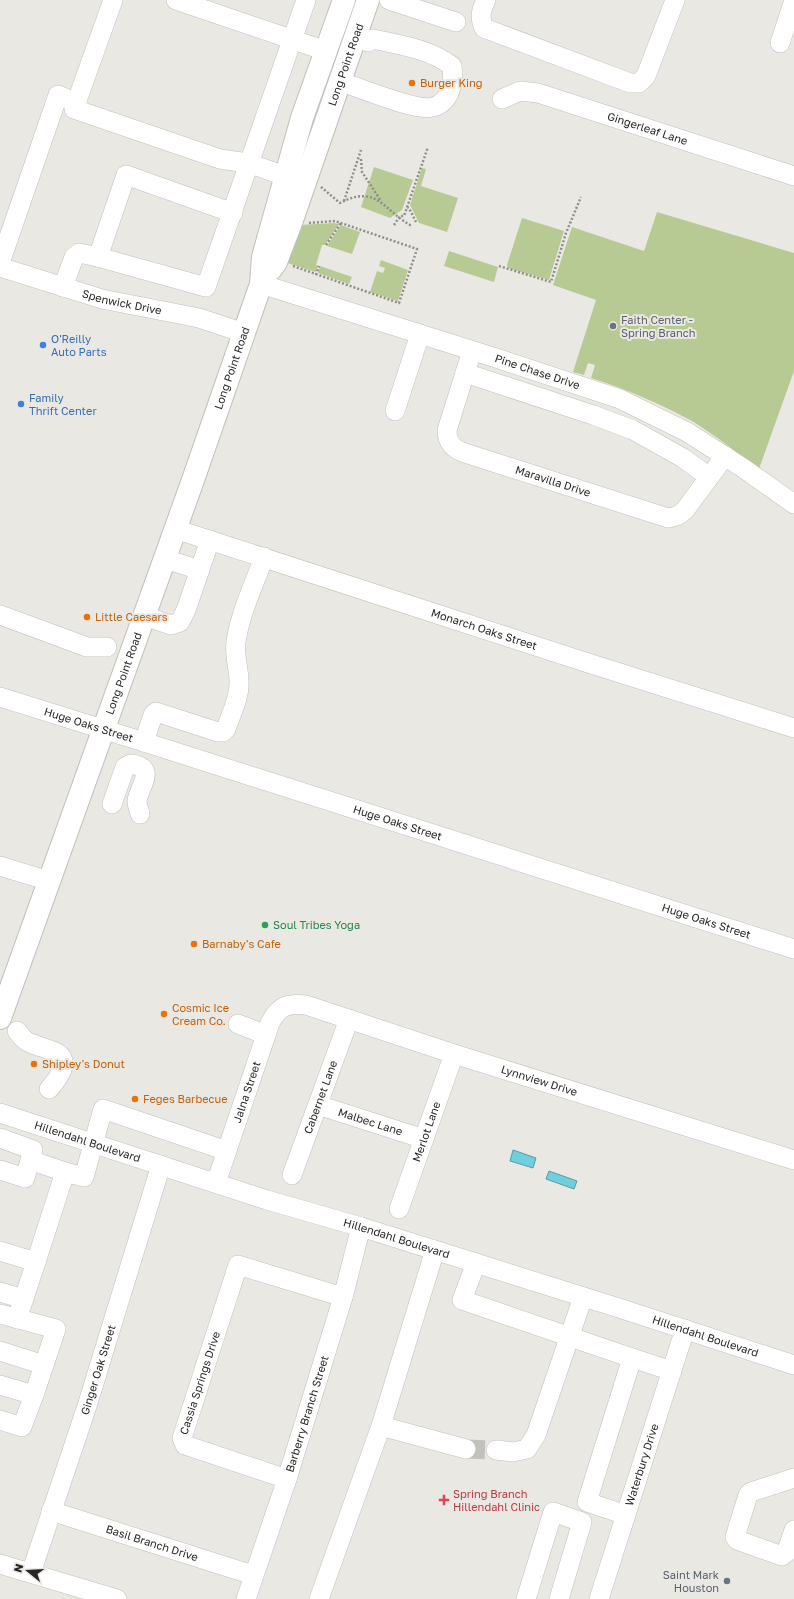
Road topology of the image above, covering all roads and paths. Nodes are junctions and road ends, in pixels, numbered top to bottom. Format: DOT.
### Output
graph roads {
  1 [pos="113,0"];
  2 [pos="176,0"];
  3 [pos="306,0"];
  4 [pos="344,0"];
  5 [pos="354,0"];
  6 [pos="368,0"];
  7 [pos="389,0"];
  8 [pos="486,0"];
  9 [pos="675,0"];
  10 [pos="794,0"];
  11 [pos="456,22"];
  12 [pos="357,29"];
  13 [pos="292,39"];
  14 [pos="780,43"];
  15 [pos="326,50"];
  16 [pos="339,81"];
  17 [pos="502,99"];
  18 [pos="77,102"];
  19 [pos="428,147"];
  20 [pos="361,150"];
  21 [pos="361,160"];
  22 [pos="248,163"];
  23 [pos="794,176"];
  24 [pos="303,180"];
  25 [pos="581,197"];
  26 [pos="344,201"];
  27 [pos="382,202"];
  28 [pos="407,207"];
  29 [pos="232,213"];
  30 [pos="400,216"];
  31 [pos="416,222"];
  32 [pos="306,223"];
  33 [pos="340,223"];
  34 [pos="394,224"];
  35 [pos="412,226"];
  36 [pos="5,230"];
  37 [pos="326,245"];
  38 [pos="98,257"];
  39 [pos="0,263"];
  40 [pos="291,266"];
  41 [pos="319,266"];
  42 [pos="499,266"];
  43 [pos="0,267"];
  44 [pos="316,274"];
  45 [pos="261,284"];
  46 [pos="63,287"];
  47 [pos="244,333"];
  48 [pos="420,334"];
  49 [pos="472,351"];
  50 [pos="465,373"];
  51 [pos="395,411"];
  52 [pos="725,456"];
  53 [pos="709,477"];
  54 [pos="794,504"];
  55 [pos="175,529"];
  56 [pos="210,540"];
  57 [pos="264,557"];
  58 [pos="165,559"];
  59 [pos="200,570"];
  60 [pos="0,615"];
  61 [pos="144,616"];
  62 [pos="107,647"];
  63 [pos="0,698"];
  64 [pos="794,728"];
  65 [pos="104,729"];
  66 [pos="144,742"];
  67 [pos="112,804"];
  68 [pos="140,814"];
  69 [pos="0,866"];
  70 [pos="49,881"];
  71 [pos="794,949"];
  72 [pos="285,1006"];
  73 [pos="0,1018"];
  74 [pos="349,1020"];
  75 [pos="238,1024"];
  76 [pos="17,1031"];
  77 [pos="266,1034"];
  78 [pos="454,1054"];
  79 [pos="49,1089"];
  80 [pos="318,1105"];
  81 [pos="0,1113"];
  82 [pos="0,1138"];
  83 [pos="424,1140"];
  84 [pos="93,1143"];
  85 [pos="227,1151"];
  86 [pos="32,1155"];
  87 [pos="794,1160"];
  88 [pos="161,1165"];
  89 [pos="0,1170"];
  90 [pos="65,1172"];
  91 [pos="292,1175"];
  92 [pos="216,1183"];
  93 [pos="399,1209"];
  94 [pos="361,1227"];
  95 [pos="435,1250"];
  96 [pos="0,1251"];
  97 [pos="36,1262"];
  98 [pos="476,1263"];
  99 [pos="0,1292"];
  100 [pos="583,1296"];
  101 [pos="343,1297"];
  102 [pos="24,1299"];
  103 [pos="9,1316"];
  104 [pos="685,1330"];
  105 [pos="569,1338"];
  106 [pos="0,1351"];
  107 [pos="632,1358"];
  108 [pos="44,1365"];
  109 [pos="794,1365"];
  110 [pos="672,1371"];
  111 [pos="0,1385"];
  112 [pos="34,1395"];
  113 [pos="0,1420"];
  114 [pos="381,1426"];
  115 [pos="466,1449"];
  116 [pos="496,1450"];
  117 [pos="794,1478"];
  118 [pos="287,1479"];
  119 [pos="51,1511"];
  120 [pos="626,1515"];
  121 [pos="794,1530"];
  122 [pos="0,1564"];
  123 [pos="31,1573"];
  124 [pos="253,1575"];
  125 [pos="112,1598"];
  126 [pos="246,1599"];
  127 [pos="319,1599"];
  128 [pos="526,1599"];
  129 [pos="559,1599"];
  130 [pos="599,1599"];
  1 -- 18 [label="street"];
  2 -- 13 [label="street"];
  3 -- 13 [label="street"];
  4 -- 15 [label="main road, Long Point Road"];
  5 -- 12 [label="main road"];
  6 -- 12 [label="main road, Long Point Road"];
  7 -- 11 [label="street"];
  8 -- 9 [label="street"];
  10 -- 14 [label="street"];
  12 -- 16 [label="main road, Long Point Road"];
  12 -- 16 [label="street"];
  13 -- 15 [label="street"];
  13 -- 22 [label="street"];
  15 -- 24 [label="main road, Long Point Road"];
  16 -- 24 [label="main road, Long Point Road"];
  17 -- 23 [label="street, Gingerleaf Lane"];
  18 -- 22 [label="street"];
  18 -- 36 [label="street"];
  19 -- 28 [label="path"];
  20 -- 26 [label="path"];
  21 -- 27 [label="path"];
  22 -- 24 [label="street"];
  22 -- 29 [label="street"];
  24 -- 26 [label="path"];
  24 -- 45 [label="main road, Long Point Road"];
  25 -- 42 [label="path"];
  26 -- 27 [label="path"];
  27 -- 30 [label="path"];
  28 -- 30 [label="path"];
  28 -- 31 [label="path"];
  29 -- 38 [label="street"];
  29 -- 38 [label="street"];
  30 -- 34 [label="path"];
  30 -- 35 [label="path"];
  32 -- 33 [label="path"];
  33 -- 37 [label="path"];
  33 -- 44 [label="path"];
  36 -- 39 [label="street"];
  38 -- 46 [label="street"];
  40 -- 44 [label="path"];
  41 -- 44 [label="path"];
  43 -- 46 [label="street, Spenwick Drive"];
  45 -- 47 [label="main road, Long Point Road"];
  45 -- 48 [label="street, Pine Chase Drive"];
  46 -- 47 [label="street, Spenwick Drive"];
  47 -- 55 [label="main road, Long Point Road"];
  48 -- 49 [label="street, Pine Chase Drive"];
  48 -- 51 [label="street"];
  49 -- 50 [label="street, Maravilla Drive"];
  49 -- 52 [label="street, Pine Chase Drive"];
  50 -- 53 [label="street"];
  50 -- 53 [label="street, Maravilla Drive"];
  52 -- 53 [label="street, Maravilla Drive"];
  52 -- 54 [label="street, Pine Chase Drive"];
  55 -- 56 [label="street, Monarch Oaks Street"];
  55 -- 58 [label="main road, Long Point Road"];
  56 -- 57 [label="street, Monarch Oaks Street"];
  56 -- 59 [label="street"];
  57 -- 64 [label="street, Monarch Oaks Street"];
  57 -- 66 [label="street"];
  58 -- 59 [label="street"];
  58 -- 61 [label="main road, Long Point Road"];
  59 -- 61 [label="street"];
  60 -- 62 [label="street"];
  61 -- 65 [label="main road, Long Point Road"];
  63 -- 65 [label="street, Huge Oaks Street"];
  65 -- 66 [label="street, Huge Oaks Street"];
  65 -- 70 [label="main road, Long Point Road"];
  66 -- 71 [label="street, Huge Oaks Street"];
  67 -- 68 [label="street"];
  69 -- 70 [label="street"];
  70 -- 73 [label="main road, Long Point Road"];
  72 -- 74 [label="street, Lynnview Drive"];
  72 -- 77 [label="street, Jalna Street"];
  74 -- 78 [label="street, Lynnview Drive"];
  74 -- 80 [label="street, Cabernet Lane"];
  75 -- 77 [label="street"];
  76 -- 79 [label="street"];
  77 -- 85 [label="street, Jalna Street"];
  78 -- 83 [label="street, Merlot Lane"];
  78 -- 87 [label="street, Lynnview Drive"];
  80 -- 83 [label="street, Malbec Lane"];
  80 -- 91 [label="street, Cabernet Lane"];
  81 -- 84 [label="street, Hillendahl Boulevard"];
  82 -- 86 [label="street"];
  83 -- 93 [label="street, Merlot Lane"];
  84 -- 85 [label="street"];
  84 -- 88 [label="street, Hillendahl Boulevard"];
  84 -- 90 [label="street"];
  85 -- 92 [label="street, Jalna Street"];
  86 -- 89 [label="street"];
  86 -- 90 [label="street"];
  88 -- 92 [label="street, Hillendahl Boulevard"];
  88 -- 119 [label="street, Ginger Oak Street"];
  90 -- 97 [label="street"];
  92 -- 94 [label="street, Hillendahl Boulevard"];
  94 -- 95 [label="street, Hillendahl Boulevard"];
  94 -- 101 [label="street, Barberry Branch Street"];
  95 -- 98 [label="street, Hillendahl Boulevard"];
  95 -- 114 [label="street"];
  96 -- 97 [label="street"];
  97 -- 102 [label="street"];
  98 -- 100 [label="street, Hillendahl Boulevard"];
  98 -- 105 [label="street"];
  99 -- 102 [label="street"];
  100 -- 104 [label="street, Hillendahl Boulevard"];
  100 -- 105 [label="street"];
  101 -- 118 [label="street, Barberry Branch Street"];
  101 -- 118 [label="street, Cassia Springs Drive"];
  102 -- 103 [label="street"];
  103 -- 108 [label="street"];
  104 -- 109 [label="street, Hillendahl Boulevard"];
  104 -- 110 [label="street, Waterbury Drive"];
  105 -- 107 [label="street"];
  105 -- 116 [label="street"];
  106 -- 108 [label="street"];
  107 -- 110 [label="street"];
  107 -- 120 [label="street"];
  108 -- 112 [label="street"];
  110 -- 120 [label="street, Waterbury Drive"];
  111 -- 112 [label="street"];
  112 -- 113 [label="street"];
  114 -- 115 [label="street"];
  114 -- 127 [label="street"];
  117 -- 121 [label="street"];
  118 -- 124 [label="street, Barberry Branch Street"];
  119 -- 123 [label="street, Ginger Oak Street"];
  119 -- 124 [label="street, Basil Branch Drive"];
  120 -- 130 [label="street, Waterbury Drive"];
  122 -- 123 [label="street"];
  123 -- 125 [label="street"];
  124 -- 126 [label="street, Barberry Branch Street"];
  128 -- 129 [label="street"];
}
